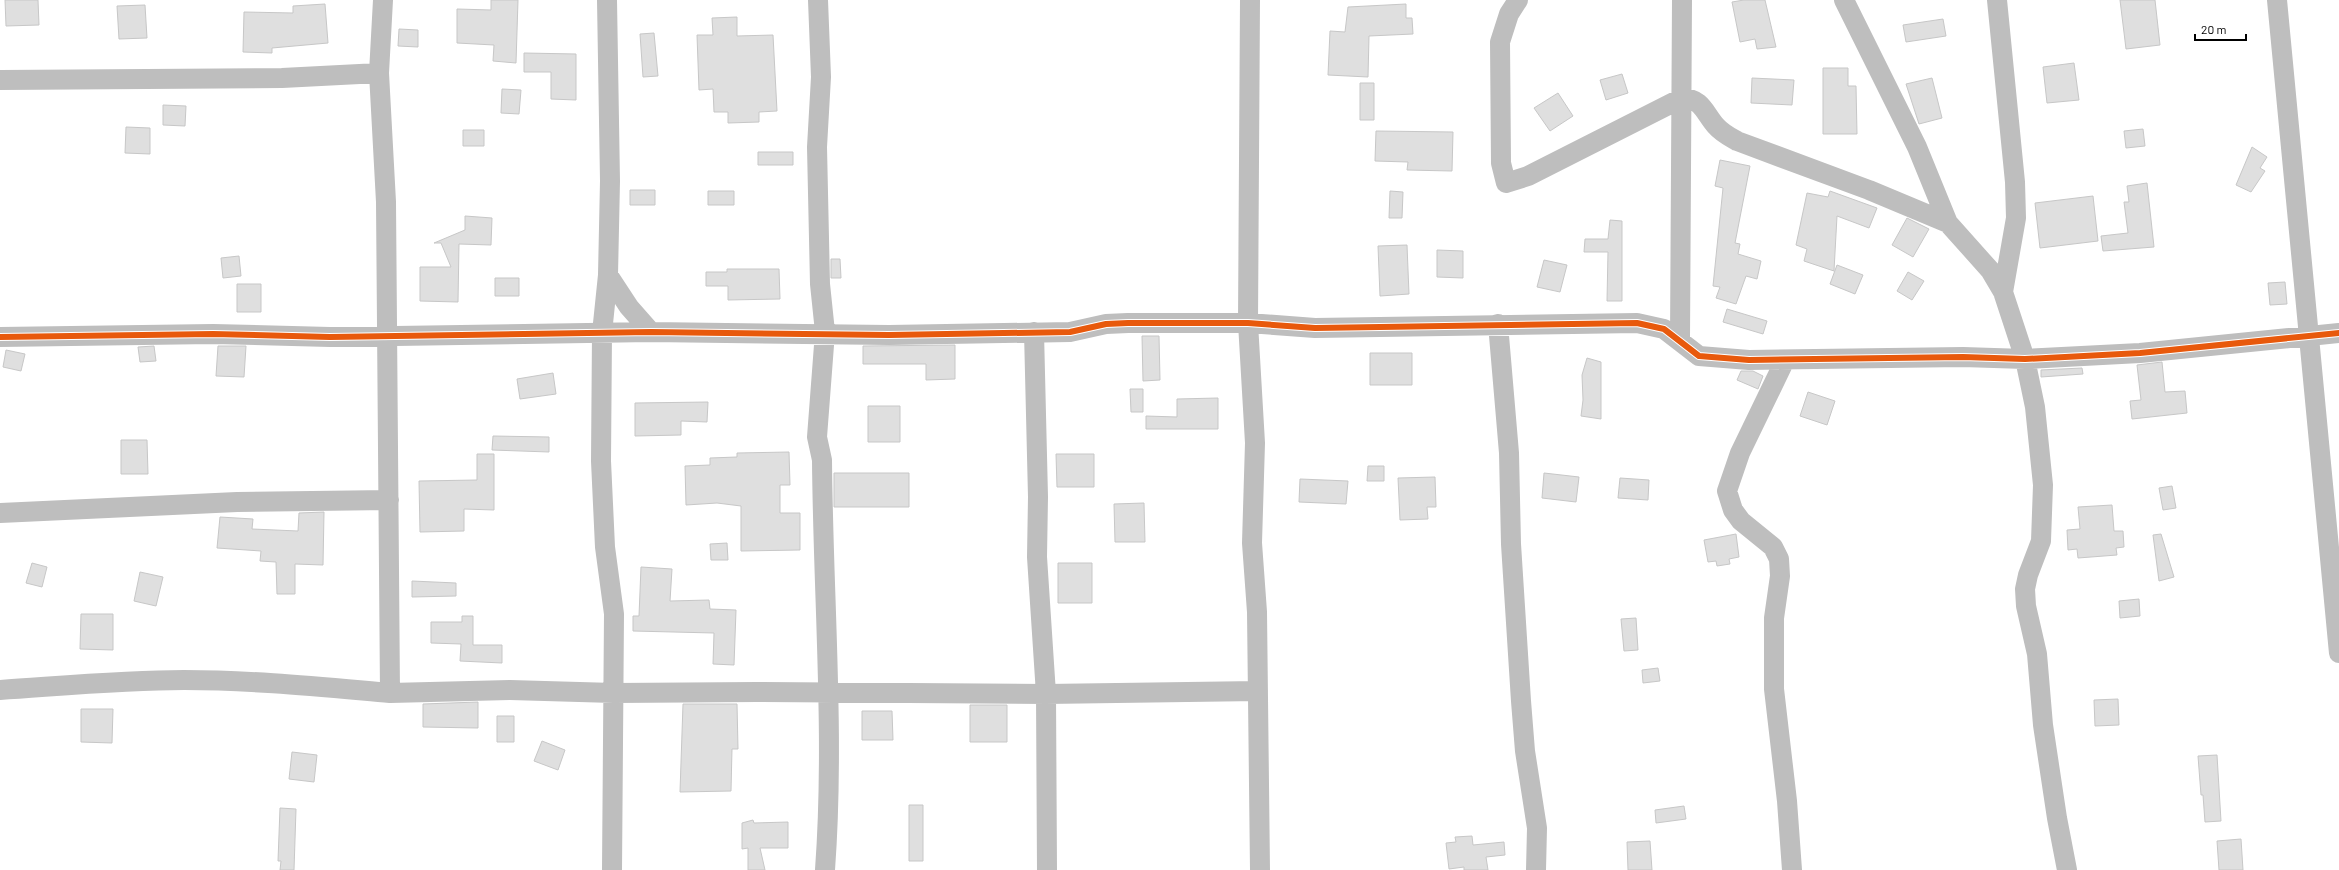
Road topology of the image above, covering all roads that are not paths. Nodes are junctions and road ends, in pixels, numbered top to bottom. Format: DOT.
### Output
graph roads {
  1 [pos="383,0"];
  2 [pos="607,0"];
  3 [pos="818,0"];
  4 [pos="1250,0"];
  5 [pos="1518,0"];
  6 [pos="1682,0"];
  7 [pos="1844,0"];
  8 [pos="1997,0"];
  9 [pos="2277,0"];
  10 [pos="379,73"];
  11 [pos="0,80"];
  12 [pos="1682,98"];
  13 [pos="1948,223"];
  14 [pos="608,275"];
  15 [pos="2003,292"];
  16 [pos="1248,324"];
  17 [pos="1498,324"];
  18 [pos="602,332"];
  19 [pos="652,332"];
  20 [pos="824,332"];
  21 [pos="1034,332"];
  22 [pos="2339,334"];
  23 [pos="388,336"];
  24 [pos="2310,336"];
  25 [pos="0,337"];
  26 [pos="1680,340"];
  27 [pos="2025,359"];
  28 [pos="1784,360"];
  29 [pos="389,500"];
  30 [pos="0,513"];
  31 [pos="2339,653"];
  32 [pos="0,690"];
  33 [pos="1258,691"];
  34 [pos="390,693"];
  35 [pos="614,693"];
  36 [pos="827,693"];
  37 [pos="1046,694"];
  38 [pos="612,870"];
  39 [pos="825,870"];
  40 [pos="1047,870"];
  41 [pos="1260,870"];
  42 [pos="1536,870"];
  43 [pos="1792,870"];
  44 [pos="2067,870"];
  1 -- 10 [label="street"];
  2 -- 14 [label="street"];
  3 -- 20 [label="street"];
  4 -- 16 [label="street"];
  5 -- 12 [label="street"];
  6 -- 12 [label="street"];
  7 -- 13 [label="street"];
  8 -- 15 [label="street"];
  9 -- 24 [label="street"];
  10 -- 11 [label="street"];
  10 -- 23 [label="street"];
  12 -- 13 [label="street"];
  12 -- 26 [label="street"];
  13 -- 15 [label="street"];
  14 -- 18 [label="street"];
  14 -- 19 [label="street"];
  15 -- 27 [label="street"];
  16 -- 17 [label="street"];
  16 -- 21 [label="street"];
  16 -- 33 [label="street"];
  17 -- 26 [label="street"];
  17 -- 42 [label="street"];
  18 -- 19 [label="street"];
  18 -- 23 [label="street"];
  18 -- 35 [label="street"];
  19 -- 20 [label="street"];
  20 -- 21 [label="street"];
  20 -- 36 [label="street"];
  21 -- 37 [label="street"];
  22 -- 24 [label="street"];
  23 -- 25 [label="street"];
  23 -- 29 [label="street"];
  24 -- 27 [label="street"];
  24 -- 31 [label="street"];
  26 -- 28 [label="street"];
  27 -- 28 [label="street"];
  27 -- 44 [label="street"];
  28 -- 43 [label="street"];
  29 -- 30 [label="street"];
  29 -- 34 [label="street"];
  32 -- 34 [label="street"];
  33 -- 37 [label="street"];
  33 -- 41 [label="street"];
  34 -- 35 [label="street"];
  35 -- 36 [label="street"];
  35 -- 38 [label="street"];
  36 -- 37 [label="street"];
  36 -- 39 [label="street"];
  37 -- 40 [label="street"];
}
